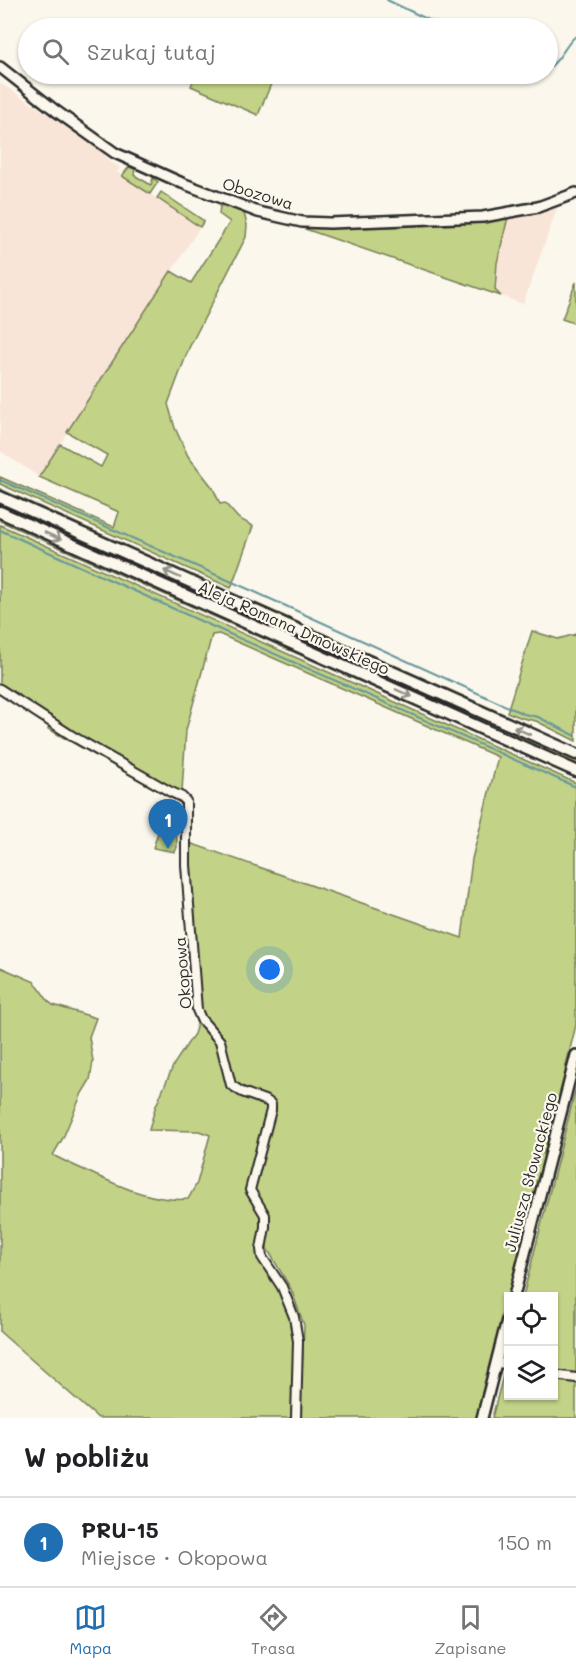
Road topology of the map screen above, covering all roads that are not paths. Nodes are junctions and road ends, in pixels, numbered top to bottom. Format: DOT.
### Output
graph roads {
  1 [pos="0,67"];
  2 [pos="18,81"];
  3 [pos="22,84"];
  4 [pos="576,193"];
  5 [pos="0,497"];
  6 [pos="0,512"];
  7 [pos="0,689"];
  8 [pos="576,754"];
  9 [pos="576,771"];
  10 [pos="576,1055"];
  11 [pos="515,1292"];
  12 [pos="504,1331"];
  13 [pos="496,1362"];
  14 [pos="504,1364"];
  15 [pos="558,1376"];
  16 [pos="576,1378"];
  17 [pos="296,1418"];
  18 [pos="482,1418"];
  1 -- 2 [label="street, Obozowa"];
  3 -- 4 [label="street, Obozowa"];
  8 -- 5 [label="main road, Aleja Romana Dmowskiego, one-way"];
  6 -- 9 [label="main road, Aleja Romana Dmowskiego, one-way"];
  7 -- 17 [label="street, Okopowa"];
  10 -- 11 [label="street, Juliusza Słowackiego"];
  12 -- 13 [label="street"];
  13 -- 14 [label="street"];
  13 -- 18 [label="street"];
  15 -- 16 [label="street"];
}
